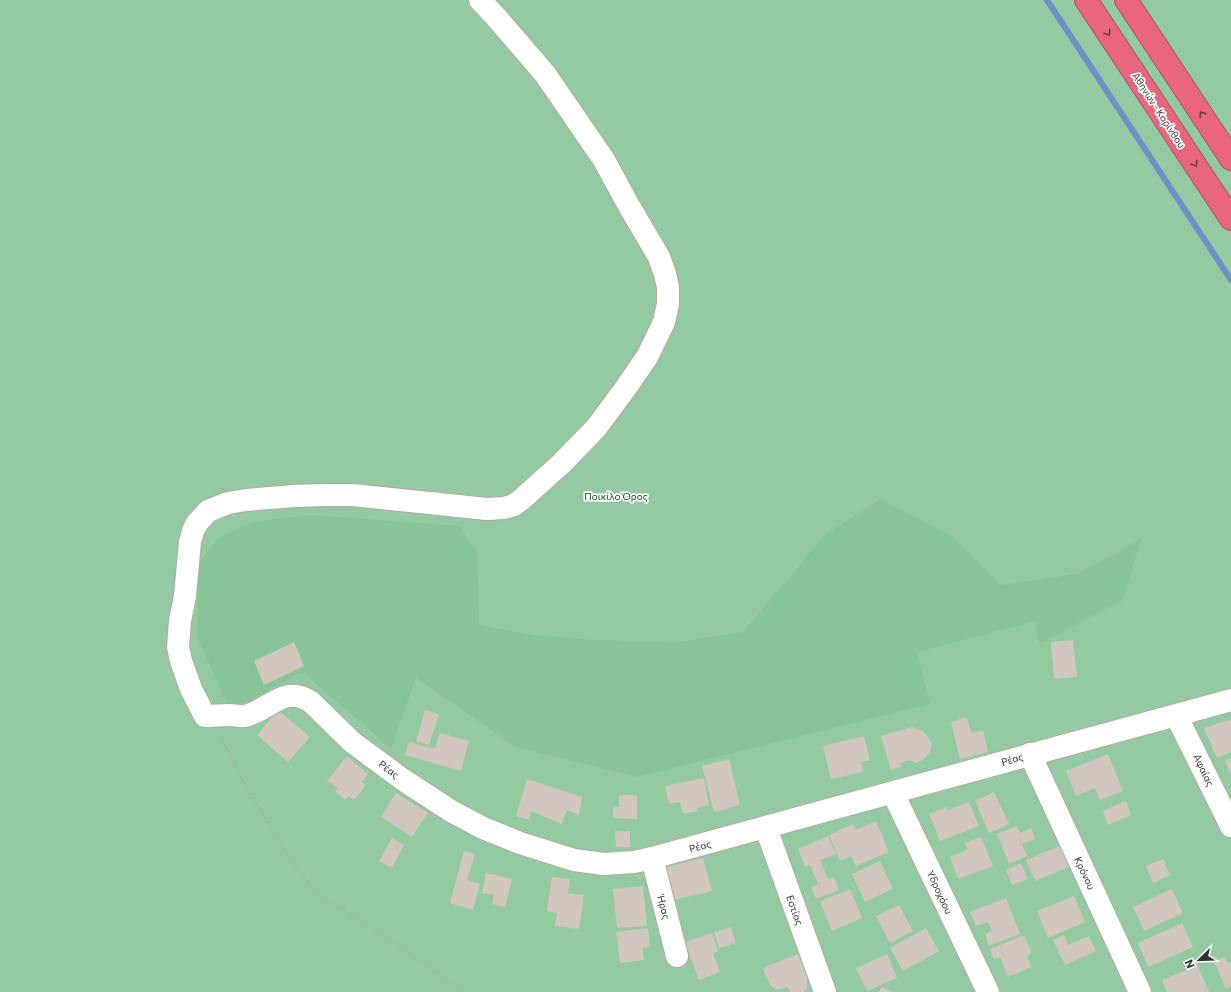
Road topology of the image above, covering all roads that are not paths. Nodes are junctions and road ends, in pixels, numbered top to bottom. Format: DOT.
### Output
graph roads {
  1 [pos="480,0"];
  2 [pos="1086,0"];
  3 [pos="1126,0"];
  4 [pos="1231,159"];
  5 [pos="1231,219"];
  6 [pos="1231,700"];
  7 [pos="1176,715"];
  8 [pos="1030,754"];
  9 [pos="893,793"];
  10 [pos="1231,826"];
  11 [pos="766,828"];
  12 [pos="652,858"];
  13 [pos="677,956"];
  14 [pos="825,992"];
  15 [pos="988,992"];
  16 [pos="1140,992"];
  1 -- 12 [label="street, Ρέας"];
  2 -- 5 [label="highway, Αθηνών - Κορίνθου, one-way"];
  4 -- 3 [label="highway, one-way"];
  6 -- 7 [label="street, Ρέας"];
  7 -- 8 [label="street, Ρέας"];
  7 -- 10 [label="street, Αφαίας"];
  8 -- 9 [label="street, Ρέας"];
  8 -- 16 [label="street, Κρόνου"];
  9 -- 11 [label="street, Ρέας"];
  9 -- 15 [label="street, Υδροχόου"];
  11 -- 12 [label="street, Ρέας"];
  11 -- 14 [label="street, Εστίας"];
  12 -- 13 [label="street, Ήρας"];
}
